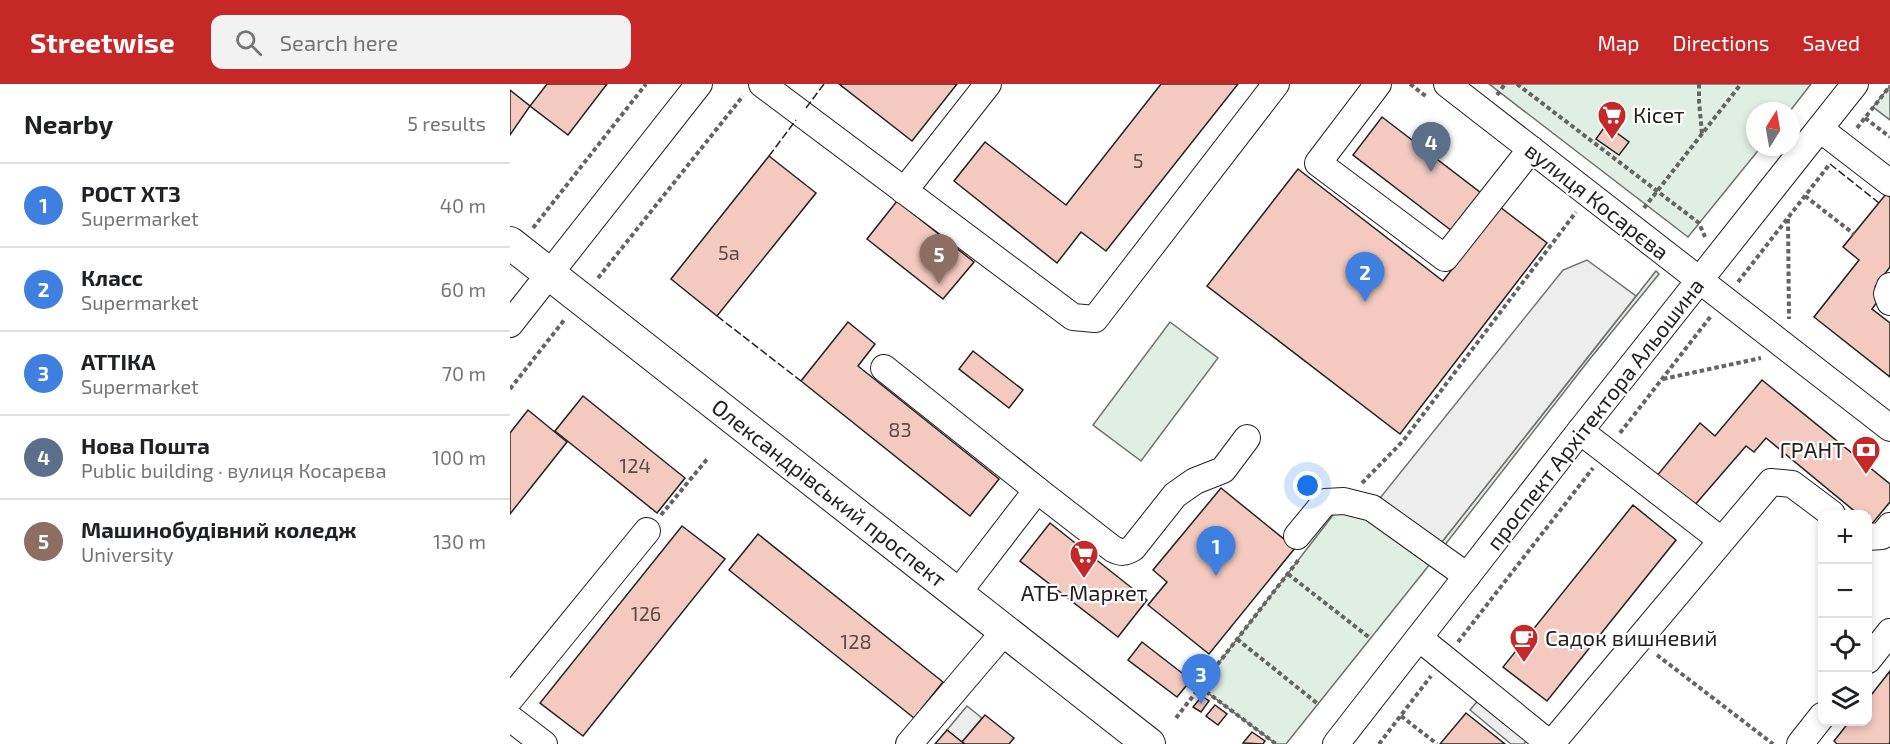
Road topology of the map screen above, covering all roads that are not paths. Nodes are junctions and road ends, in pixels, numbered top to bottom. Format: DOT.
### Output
graph roads {
  1 [pos="699,84"];
  2 [pos="988,84"];
  3 [pos="1276,84"];
  4 [pos="1378,84"];
  5 [pos="1447,84"];
  6 [pos="1855,84"];
  7 [pos="754,89"];
  8 [pos="1820,129"];
  9 [pos="1531,149"];
  10 [pos="1890,183"];
  11 [pos="904,191"];
  12 [pos="513,246"];
  13 [pos="1708,271"];
  14 [pos="549,273"];
  15 [pos="1890,286"];
  16 [pos="1890,302"];
  17 [pos="510,324"];
  18 [pos="884,368"];
  19 [pos="1890,428"];
  20 [pos="1581,431"];
  21 [pos="1247,438"];
  22 [pos="1037,490"];
  23 [pos="1827,510"];
  24 [pos="1890,526"];
  25 [pos="647,531"];
  26 [pos="1872,537"];
  27 [pos="1721,540"];
  28 [pos="1300,544"];
  29 [pos="1467,576"];
  30 [pos="957,594"];
  31 [pos="1005,631"];
  32 [pos="1890,632"];
  33 [pos="1419,638"];
  34 [pos="1872,655"];
  35 [pos="510,699"];
  36 [pos="510,718"];
  37 [pos="1818,721"];
  38 [pos="544,744"];
  39 [pos="909,744"];
  40 [pos="1149,744"];
  41 [pos="1336,744"];
  42 [pos="1551,744"];
  43 [pos="1800,744"];
  1 -- 14 [label="street"];
  2 -- 11 [label="street"];
  3 -- 11 [label="street"];
  4 -- 9 [label="street"];
  5 -- 9 [label="street, вулиця Косарєва"];
  6 -- 8 [label="street, проспект Архітектора Альошина"];
  7 -- 11 [label="street"];
  8 -- 10 [label="street"];
  8 -- 13 [label="street, проспект Архітектора Альошина"];
  9 -- 13 [label="street, вулиця Косарєва"];
  12 -- 14 [label="main road, Олександрівський проспект"];
  13 -- 19 [label="street, вулиця Косарєва"];
  13 -- 20 [label="street, проспект Архітектора Альошина"];
  14 -- 17 [label="street"];
  14 -- 30 [label="main road, Олександрівський проспект"];
  15 -- 16 [label="street"];
  18 -- 22 [label="street"];
  20 -- 27 [label="street"];
  20 -- 29 [label="street, проспект Архітектора Альошина"];
  21 -- 22 [label="street"];
  22 -- 30 [label="street"];
  23 -- 27 [label="street"];
  24 -- 26 [label="street"];
  25 -- 35 [label="street"];
  27 -- 42 [label="street"];
  28 -- 29 [label="street"];
  29 -- 33 [label="street, проспект Архітектора Альошина"];
  30 -- 31 [label="main road, Олександрівський проспект"];
  31 -- 39 [label="street"];
  31 -- 40 [label="main road, Олександрівський проспект"];
  32 -- 34 [label="street"];
  33 -- 41 [label="street, проспект Архітектора Альошина"];
  33 -- 42 [label="street"];
  36 -- 38 [label="street"];
  37 -- 43 [label="street"];
}
